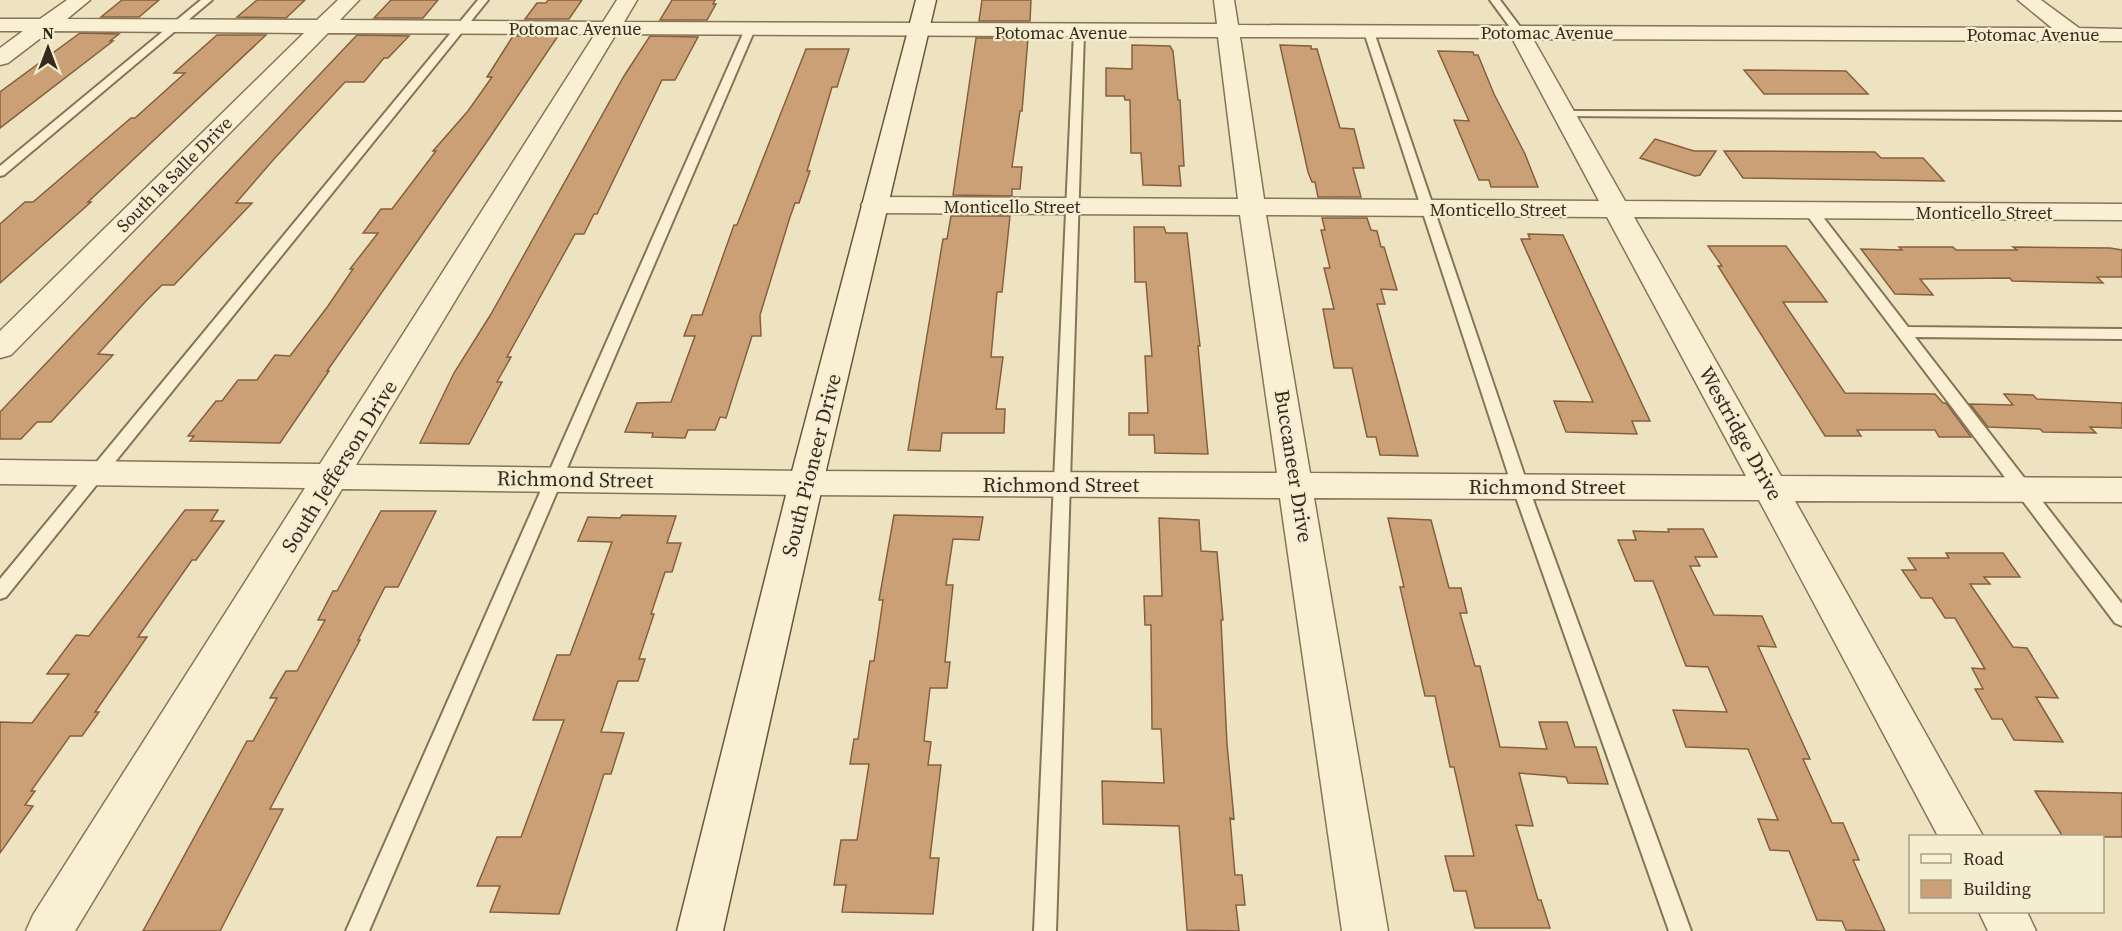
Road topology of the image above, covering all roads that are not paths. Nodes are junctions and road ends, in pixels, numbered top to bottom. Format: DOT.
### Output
graph roads {
  1 [pos="80,0"];
  2 [pos="207,0"];
  3 [pos="349,0"];
  4 [pos="483,0"];
  5 [pos="627,0"];
  6 [pos="1224,0"];
  7 [pos="1495,0"];
  8 [pos="2028,0"];
  9 [pos="922,15"];
  10 [pos="0,25"];
  11 [pos="46,25"];
  12 [pos="176,26"];
  13 [pos="322,27"];
  14 [pos="461,27"];
  15 [pos="610,28"];
  16 [pos="750,29"];
  17 [pos="1078,32"];
  18 [pos="1229,32"];
  19 [pos="1369,32"];
  20 [pos="1519,32"];
  21 [pos="2074,35"];
  22 [pos="2122,35"];
  23 [pos="0,58"];
  24 [pos="1566,114"];
  25 [pos="2122,116"];
  26 [pos="0,172"];
  27 [pos="874,206"];
  28 [pos="1071,207"];
  29 [pos="1252,207"];
  30 [pos="1427,209"];
  31 [pos="1619,210"];
  32 [pos="1811,211"];
  33 [pos="2122,212"];
  34 [pos="1904,332"];
  35 [pos="2122,334"];
  36 [pos="0,348"];
  37 [pos="0,472"];
  38 [pos="98,474"];
  39 [pos="333,476"];
  40 [pos="554,479"];
  41 [pos="806,483"];
  42 [pos="1060,484"];
  43 [pos="1297,484"];
  44 [pos="1520,486"];
  45 [pos="1771,488"];
  46 [pos="2026,490"];
  47 [pos="2122,490"];
  48 [pos="0,592"];
  49 [pos="2122,618"];
  50 [pos="1960,835"];
  51 [pos="2003,913"];
  52 [pos="49,931"];
  53 [pos="357,931"];
  54 [pos="700,931"];
  55 [pos="1045,931"];
  56 [pos="1365,931"];
  57 [pos="1680,931"];
  58 [pos="2013,931"];
  1 -- 11 [label="street"];
  2 -- 12 [label="lane"];
  3 -- 13 [label="street, South la Salle Drive"];
  4 -- 14 [label="lane"];
  5 -- 15 [label="street, South Jefferson Drive"];
  6 -- 18 [label="street, Buccaneer Drive"];
  7 -- 20 [label="lane"];
  8 -- 21 [label="street"];
  9 -- 16 [label="street, Potomac Avenue"];
  9 -- 17 [label="street, Potomac Avenue"];
  9 -- 27 [label="street, South Pioneer Drive"];
  10 -- 11 [label="street, Potomac Avenue"];
  11 -- 12 [label="street, Potomac Avenue"];
  11 -- 23 [label="street"];
  12 -- 13 [label="street, Potomac Avenue"];
  12 -- 26 [label="lane"];
  13 -- 14 [label="street, Potomac Avenue"];
  13 -- 36 [label="street, South la Salle Drive"];
  14 -- 15 [label="street, Potomac Avenue"];
  14 -- 38 [label="lane"];
  15 -- 16 [label="street, Potomac Avenue"];
  15 -- 39 [label="street, South Jefferson Drive"];
  16 -- 40 [label="lane"];
  17 -- 18 [label="street, Potomac Avenue"];
  17 -- 28 [label="lane"];
  18 -- 19 [label="street, Potomac Avenue"];
  18 -- 29 [label="street, Buccaneer Drive"];
  19 -- 20 [label="street, Potomac Avenue"];
  19 -- 30 [label="lane"];
  20 -- 21 [label="street, Potomac Avenue"];
  20 -- 24 [label="street, Westridge Drive"];
  21 -- 22 [label="street, Potomac Avenue"];
  24 -- 25 [label="lane"];
  24 -- 31 [label="street, Westridge Drive"];
  27 -- 28 [label="street, Monticello Street"];
  27 -- 41 [label="street, South Pioneer Drive"];
  28 -- 29 [label="street, Monticello Street"];
  28 -- 42 [label="lane"];
  29 -- 30 [label="street, Monticello Street"];
  29 -- 43 [label="street, Buccaneer Drive"];
  30 -- 31 [label="street, Monticello Street"];
  30 -- 44 [label="lane"];
  31 -- 32 [label="street, Monticello Street"];
  31 -- 45 [label="street, Westridge Drive"];
  32 -- 33 [label="street, Monticello Street"];
  32 -- 34 [label="lane"];
  34 -- 35 [label="lane"];
  34 -- 46 [label="lane"];
  37 -- 38 [label="street, Richmond Street"];
  38 -- 39 [label="street, Richmond Street"];
  38 -- 48 [label="lane"];
  39 -- 40 [label="street, Richmond Street"];
  39 -- 52 [label="street, South Jefferson Drive"];
  40 -- 41 [label="street, Richmond Street"];
  40 -- 53 [label="lane"];
  41 -- 42 [label="street, Richmond Street"];
  41 -- 54 [label="street, South Pioneer Drive"];
  42 -- 43 [label="street, Richmond Street"];
  42 -- 55 [label="lane"];
  43 -- 44 [label="street, Richmond Street"];
  43 -- 56 [label="street, Buccaneer Drive"];
  44 -- 45 [label="street, Richmond Street"];
  44 -- 57 [label="lane"];
  45 -- 46 [label="street, Richmond Street"];
  45 -- 50 [label="street, Westridge Drive"];
  46 -- 47 [label="street, Richmond Street"];
  46 -- 49 [label="lane"];
  51 -- 58 [label="street"];
}
